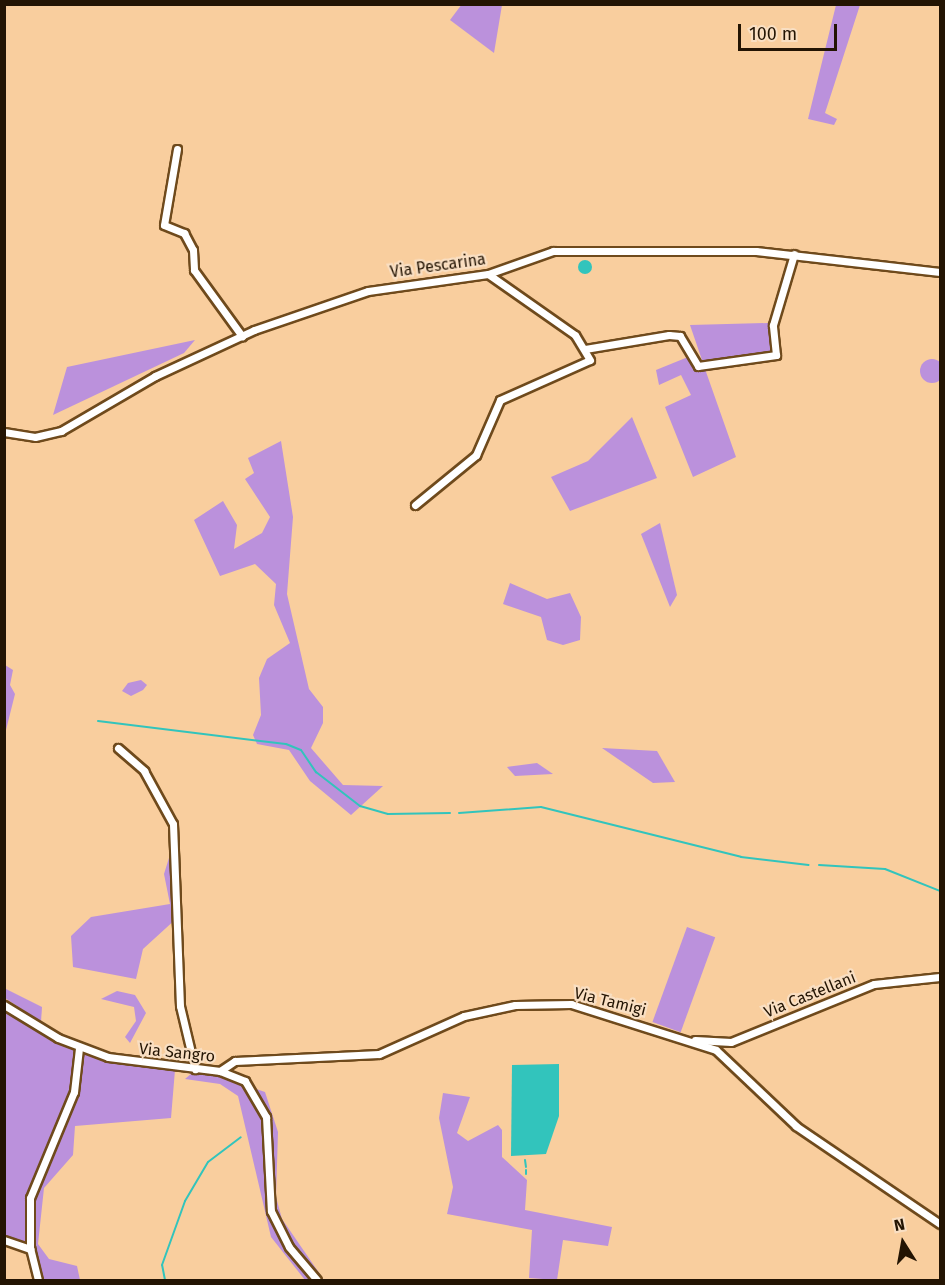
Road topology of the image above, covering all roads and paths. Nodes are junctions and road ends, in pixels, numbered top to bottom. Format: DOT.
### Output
graph roads {
  1 [pos="177,149"];
  2 [pos="794,255"];
  3 [pos="940,273"];
  4 [pos="488,274"];
  5 [pos="242,336"];
  6 [pos="585,349"];
  7 [pos="4,432"];
  8 [pos="415,505"];
  9 [pos="118,748"];
  10 [pos="940,977"];
  11 [pos="4,1005"];
  12 [pos="693,1040"];
  13 [pos="79,1048"];
  14 [pos="195,1069"];
  15 [pos="220,1071"];
  16 [pos="940,1224"];
  17 [pos="4,1240"];
  18 [pos="30,1250"];
  19 [pos="38,1281"];
  20 [pos="317,1281"];
  1 -- 5 [label="street"];
  2 -- 3 [label="street, Via Pescarina"];
  2 -- 4 [label="street, Via Pescarina"];
  2 -- 6 [label="street"];
  4 -- 5 [label="street, Via Pescarina"];
  4 -- 6 [label="street"];
  5 -- 7 [label="street, Via Pescarina"];
  6 -- 8 [label="street"];
  9 -- 14 [label="street"];
  10 -- 12 [label="street, Via Castellani"];
  11 -- 13 [label="street, Via Sangro"];
  12 -- 15 [label="street, Via Tamigi"];
  12 -- 16 [label="street, Via Tamigi"];
  13 -- 14 [label="street, Via Sangro"];
  13 -- 18 [label="street"];
  14 -- 15 [label="street, Via Sangro"];
  15 -- 20 [label="street, Via Sangro"];
  17 -- 18 [label="street"];
  18 -- 19 [label="street"];
}
